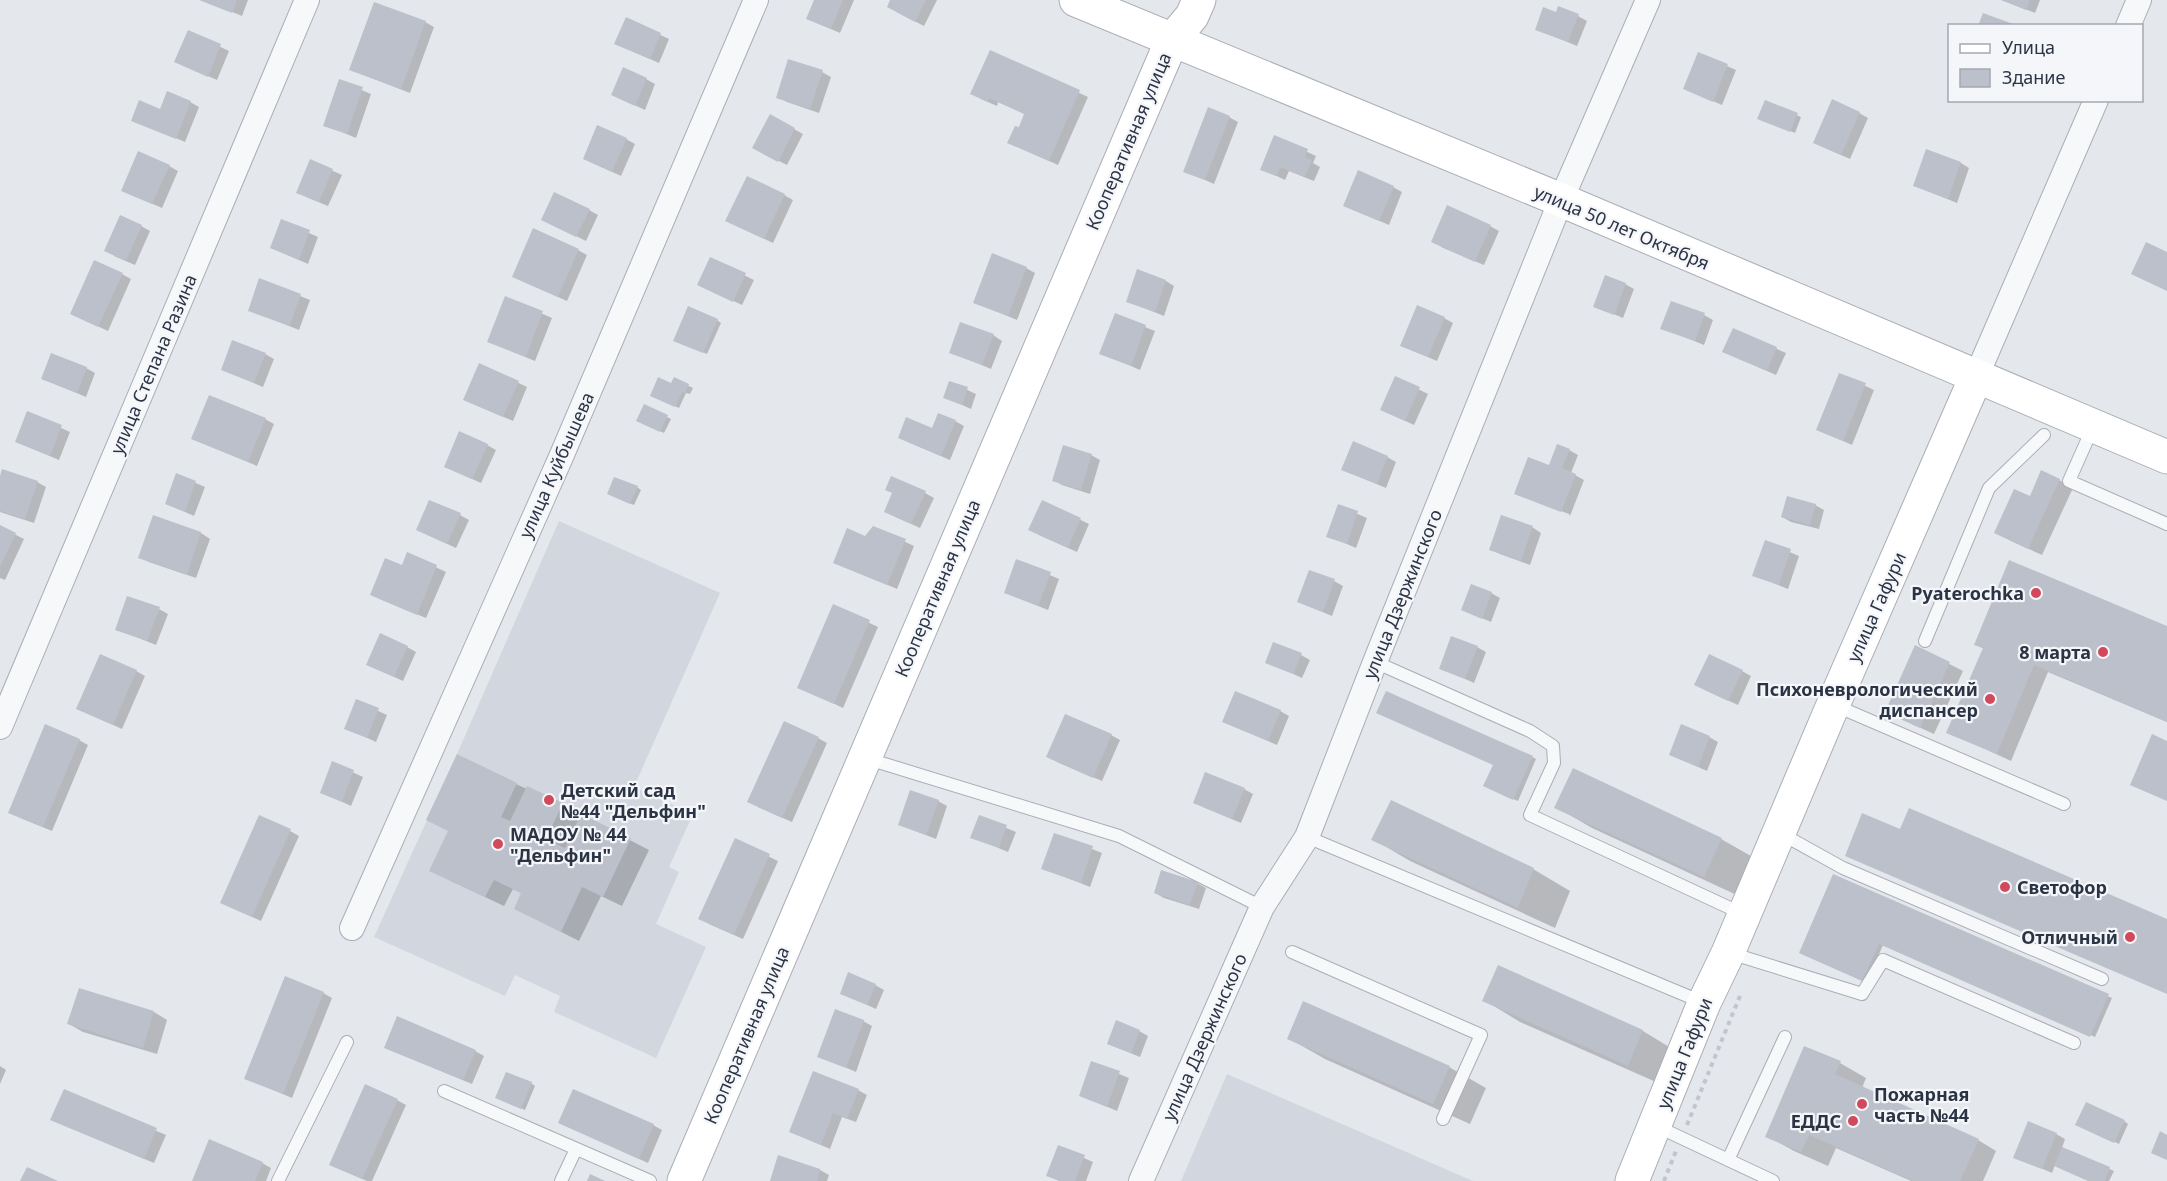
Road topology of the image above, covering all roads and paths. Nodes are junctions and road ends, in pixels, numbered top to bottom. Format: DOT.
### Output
graph roads {
  1 [pos="307,0"];
  2 [pos="756,0"];
  3 [pos="1076,0"];
  4 [pos="1199,0"];
  5 [pos="1648,0"];
  6 [pos="2139,0"];
  7 [pos="2129,24"];
  8 [pos="1172,40"];
  9 [pos="2095,102"];
  10 [pos="1561,201"];
  11 [pos="1976,377"];
  12 [pos="2093,426"];
  13 [pos="2044,435"];
  14 [pos="2167,457"];
  15 [pos="2167,524"];
  16 [pos="1925,641"];
  17 [pos="1375,662"];
  18 [pos="1833,705"];
  19 [pos="0,727"];
  20 [pos="864,757"];
  21 [pos="2064,804"];
  22 [pos="1779,833"];
  23 [pos="1307,837"];
  24 [pos="1262,907"];
  25 [pos="1744,915"];
  26 [pos="352,928"];
  27 [pos="1292,952"];
  28 [pos="1728,953"];
  29 [pos="2102,979"];
  30 [pos="1704,1003"];
  31 [pos="1785,1037"];
  32 [pos="347,1042"];
  33 [pos="2074,1043"];
  34 [pos="444,1091"];
  35 [pos="1443,1119"];
  36 [pos="1655,1126"];
  37 [pos="576,1149"];
  38 [pos="1728,1160"];
  39 [pos="278,1181"];
  40 [pos="561,1181"];
  41 [pos="650,1181"];
  42 [pos="684,1181"];
  43 [pos="1141,1181"];
  44 [pos="1632,1181"];
  45 [pos="1773,1181"];
  1 -- 19 [label="street, улица Степана Разина"];
  2 -- 26 [label="street, улица Куйбышева"];
  3 -- 8 [label="street, улица 50 лет Октября"];
  4 -- 8 [label="street, Кооперативная улица"];
  5 -- 10 [label="street, улица Дзержинского"];
  6 -- 7 [label="street"];
  8 -- 10 [label="street, улица 50 лет Октября"];
  8 -- 20 [label="street, Кооперативная улица"];
  9 -- 11 [label="street, улица Гафури"];
  10 -- 11 [label="street, улица 50 лет Октября"];
  10 -- 17 [label="street, улица Дзержинского"];
  11 -- 12 [label="street, улица 50 лет Октября"];
  11 -- 18 [label="street, улица Гафури"];
  12 -- 14 [label="street, улица 50 лет Октября"];
  12 -- 15 [label="lane"];
  13 -- 16 [label="lane"];
  17 -- 23 [label="street, улица Дзержинского"];
  17 -- 25 [label="lane"];
  18 -- 21 [label="lane"];
  18 -- 22 [label="street, улица Гафури"];
  20 -- 24 [label="lane"];
  20 -- 42 [label="street, Кооперативная улица"];
  22 -- 25 [label="street, улица Гафури"];
  22 -- 29 [label="lane"];
  23 -- 24 [label="street, улица Дзержинского"];
  23 -- 30 [label="lane"];
  24 -- 43 [label="street, улица Дзержинского"];
  25 -- 28 [label="street, улица Гафури"];
  27 -- 35 [label="lane"];
  28 -- 30 [label="street, улица Гафури"];
  28 -- 33 [label="lane"];
  30 -- 36 [label="street, улица Гафури"];
  31 -- 38 [label="lane"];
  32 -- 39 [label="lane"];
  34 -- 37 [label="lane"];
  36 -- 38 [label="lane"];
  36 -- 44 [label="street, улица Гафури"];
  37 -- 40 [label="lane"];
  37 -- 41 [label="lane"];
  38 -- 45 [label="lane"];
}
